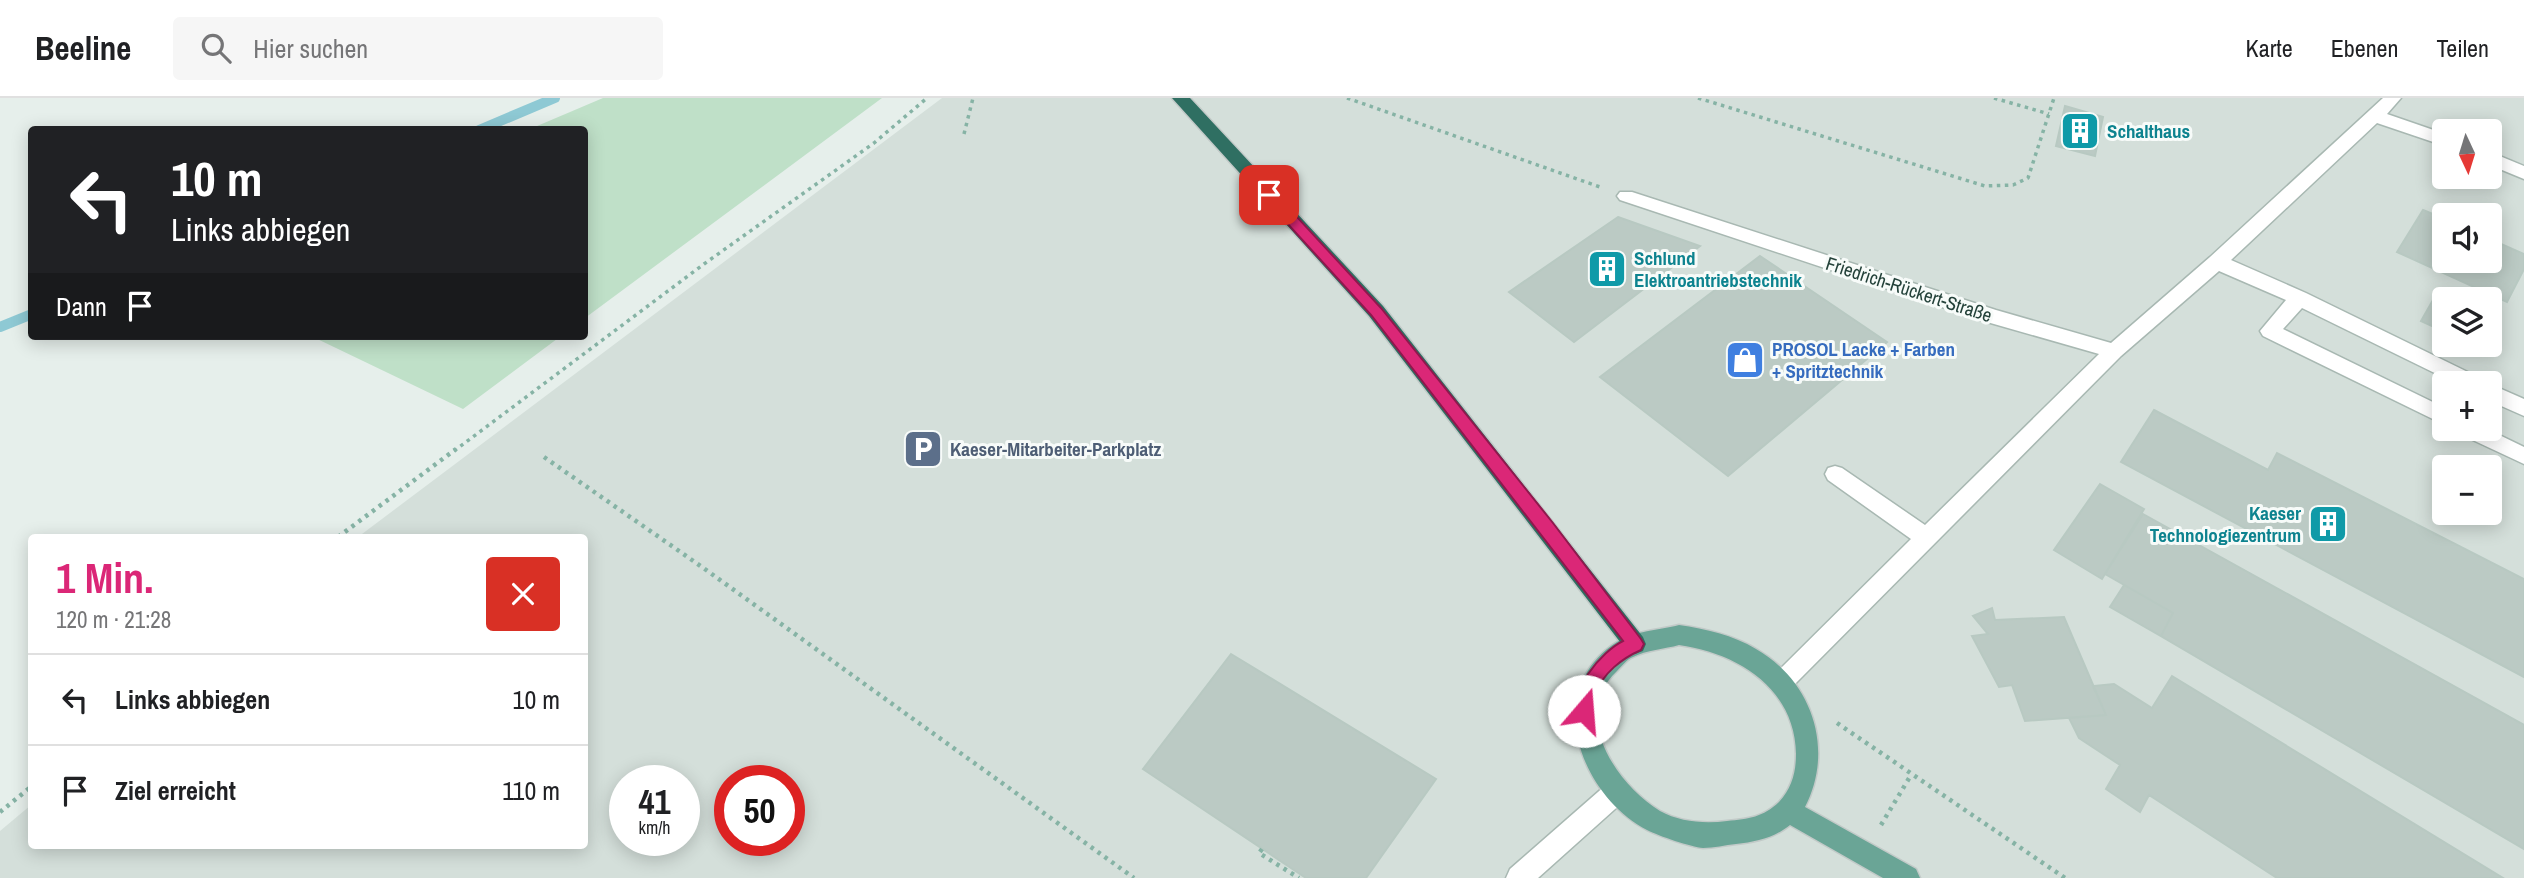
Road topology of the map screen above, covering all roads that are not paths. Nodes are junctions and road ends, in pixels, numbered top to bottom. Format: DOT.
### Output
graph roads {
  1 [pos="1180,98"];
  2 [pos="2393,98"];
  3 [pos="2373,115"];
  4 [pos="2432,136"];
  5 [pos="2502,163"];
  6 [pos="2524,173"];
  7 [pos="1626,196"];
  8 [pos="2217,262"];
  9 [pos="2299,298"];
  10 [pos="2115,351"];
  11 [pos="2448,371"];
  12 [pos="2502,398"];
  13 [pos="2524,408"];
  14 [pos="2432,411"];
  15 [pos="2493,441"];
  16 [pos="2524,456"];
  17 [pos="1835,474"];
  18 [pos="1927,538"];
  19 [pos="1635,644"];
  20 [pos="1781,683"];
  21 [pos="1615,793"];
  22 [pos="1787,810"];
  23 [pos="1519,878"];
  24 [pos="1907,878"];
  1 -- 19 [label="highway"];
  2 -- 3 [label="street"];
  3 -- 4 [label="street"];
  3 -- 8 [label="street"];
  5 -- 6 [label="street"];
  7 -- 10 [label="street, Friedrich-Rückert-Straße"];
  8 -- 9 [label="street"];
  8 -- 10 [label="street"];
  9 -- 11 [label="street"];
  9 -- 14 [label="street"];
  10 -- 18 [label="street"];
  12 -- 13 [label="street"];
  15 -- 16 [label="street"];
  17 -- 18 [label="street"];
  18 -- 20 [label="street"];
  19 -- 20 [label="main road"];
  19 -- 21 [label="main road"];
  20 -- 22 [label="main road"];
  21 -- 22 [label="main road"];
  21 -- 23 [label="street"];
  22 -- 24 [label="main road"];
}
